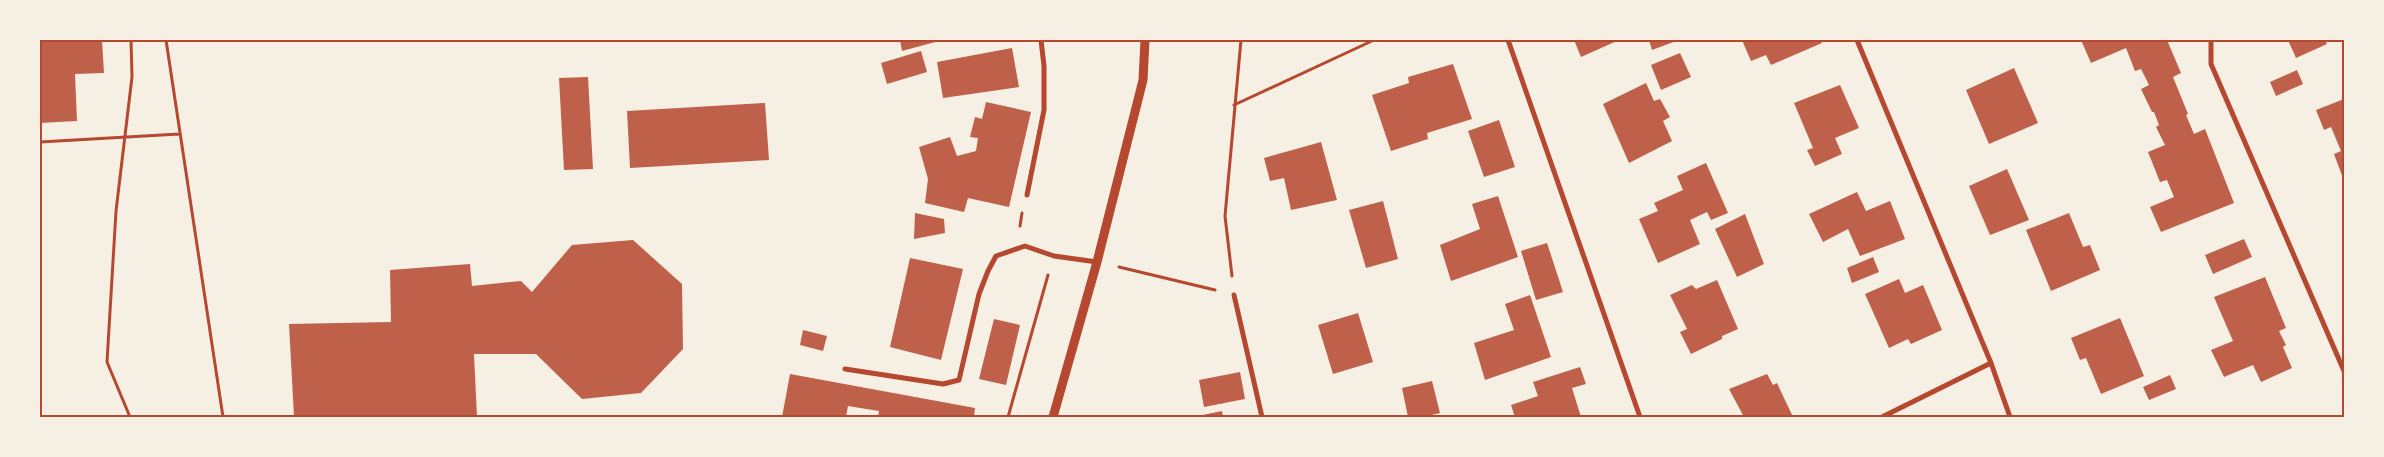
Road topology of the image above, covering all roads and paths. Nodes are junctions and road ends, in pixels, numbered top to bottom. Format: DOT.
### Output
graph roads {
  1 [pos="131,40"];
  2 [pos="166,40"];
  3 [pos="1041,40"];
  4 [pos="1145,40"];
  5 [pos="1241,40"];
  6 [pos="1374,40"];
  7 [pos="1508,40"];
  8 [pos="1857,40"];
  9 [pos="2211,40"];
  10 [pos="1234,105"];
  11 [pos="179,134"];
  12 [pos="125,137"];
  13 [pos="40,142"];
  14 [pos="1026,195"];
  15 [pos="1025,246"];
  16 [pos="1054,256"];
  17 [pos="1097,262"];
  18 [pos="1234,295"];
  19 [pos="1991,363"];
  20 [pos="845,369"];
  21 [pos="2344,371"];
  22 [pos="130,417"];
  23 [pos="223,417"];
  24 [pos="1008,417"];
  25 [pos="1052,417"];
  26 [pos="1262,417"];
  27 [pos="1640,417"];
  28 [pos="1882,417"];
  29 [pos="2010,417"];
  1 -- 12 [label="path"];
  2 -- 11 [label="path"];
  3 -- 14 [label="street"];
  4 -- 17 [label="street"];
  5 -- 10 [label="path"];
  6 -- 10 [label="path"];
  7 -- 27 [label="street"];
  8 -- 19 [label="street"];
  9 -- 21 [label="street"];
  10 -- 18 [label="path"];
  11 -- 12 [label="path"];
  11 -- 23 [label="path"];
  12 -- 13 [label="path"];
  12 -- 22 [label="path"];
  14 -- 15 [label="path"];
  15 -- 16 [label="street"];
  15 -- 20 [label="street"];
  16 -- 17 [label="street"];
  16 -- 24 [label="path"];
  17 -- 18 [label="path"];
  17 -- 25 [label="street"];
  18 -- 26 [label="street"];
  19 -- 28 [label="street"];
  19 -- 29 [label="street"];
}
